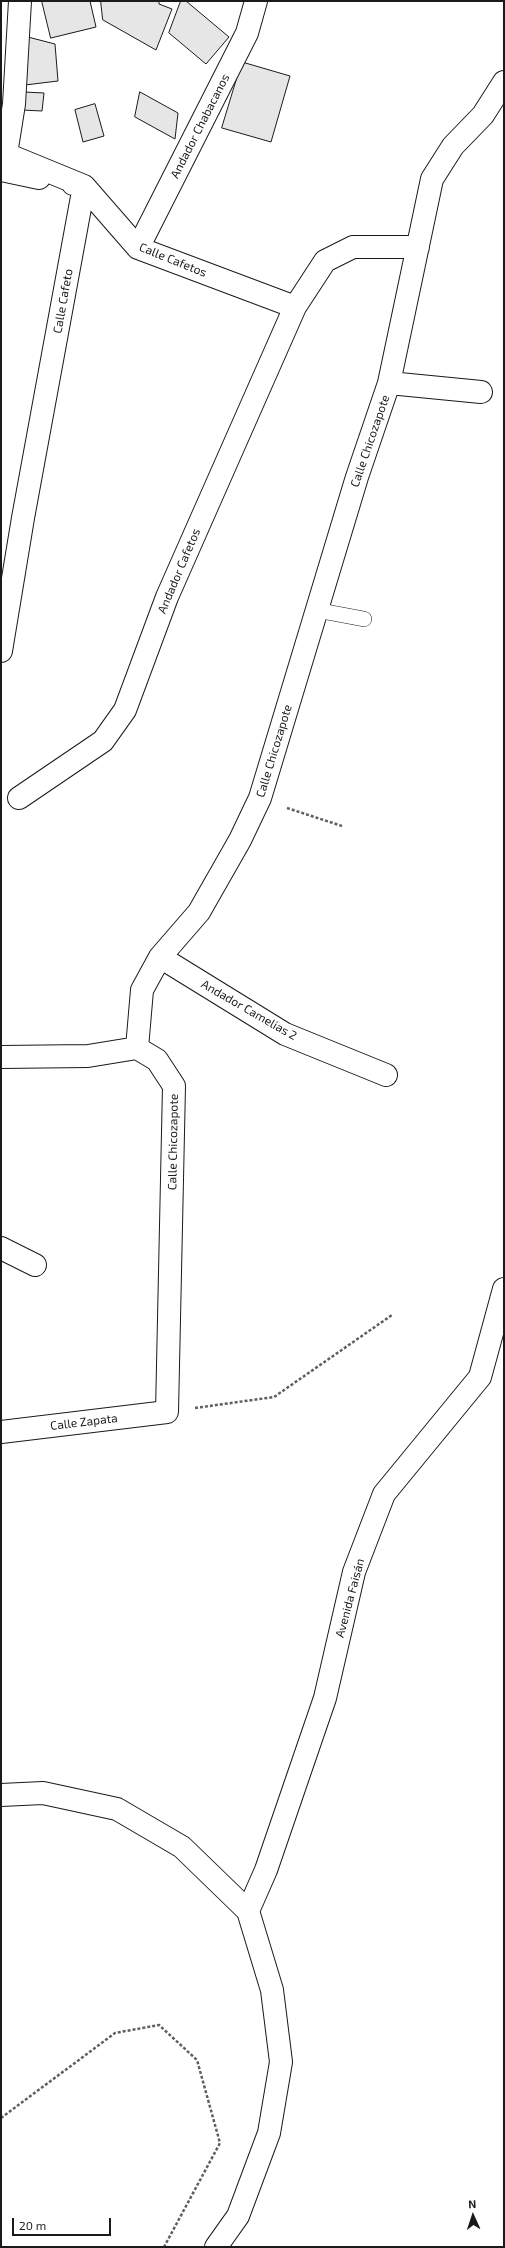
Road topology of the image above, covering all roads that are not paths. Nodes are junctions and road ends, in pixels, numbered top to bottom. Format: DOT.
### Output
graph roads {
  1 [pos="20,1"];
  2 [pos="256,1"];
  3 [pos="504,82"];
  4 [pos="1,170"];
  5 [pos="84,186"];
  6 [pos="418,247"];
  7 [pos="138,248"];
  8 [pos="294,307"];
  9 [pos="390,383"];
  10 [pos="481,392"];
  11 [pos="316,610"];
  12 [pos="364,619"];
  13 [pos="1,651"];
  14 [pos="18,798"];
  15 [pos="160,957"];
  16 [pos="137,1048"];
  17 [pos="1,1057"];
  18 [pos="386,1075"];
  19 [pos="1,1248"];
  20 [pos="35,1265"];
  21 [pos="504,1288"];
  22 [pos="167,1412"];
  23 [pos="1,1432"];
  24 [pos="1,1795"];
  25 [pos="248,1911"];
  26 [pos="216,2247"];
  1 -- 5 [label="street"];
  2 -- 7 [label="street, Andador Chabacanos"];
  3 -- 6 [label="street, Calle Chicozapote"];
  4 -- 5 [label="street"];
  5 -- 7 [label="street, Calle Cafetos"];
  5 -- 13 [label="street, Calle Cafeto"];
  6 -- 8 [label="street, Andador Cafetos"];
  6 -- 9 [label="street, Calle Chicozapote"];
  7 -- 8 [label="street, Calle Cafetos"];
  8 -- 14 [label="street, Andador Cafetos"];
  9 -- 10 [label="street"];
  9 -- 11 [label="street, Calle Chicozapote"];
  11 -- 12 [label="lane"];
  11 -- 15 [label="street, Calle Chicozapote"];
  15 -- 16 [label="street, Calle Chicozapote"];
  15 -- 18 [label="street, Andador Camelias 2"];
  16 -- 17 [label="street"];
  16 -- 22 [label="street, Calle Chicozapote"];
  19 -- 20 [label="street"];
  21 -- 25 [label="street, Avenida Faisán"];
  22 -- 23 [label="street, Calle Zapata"];
  24 -- 25 [label="street"];
  25 -- 26 [label="street"];
}
